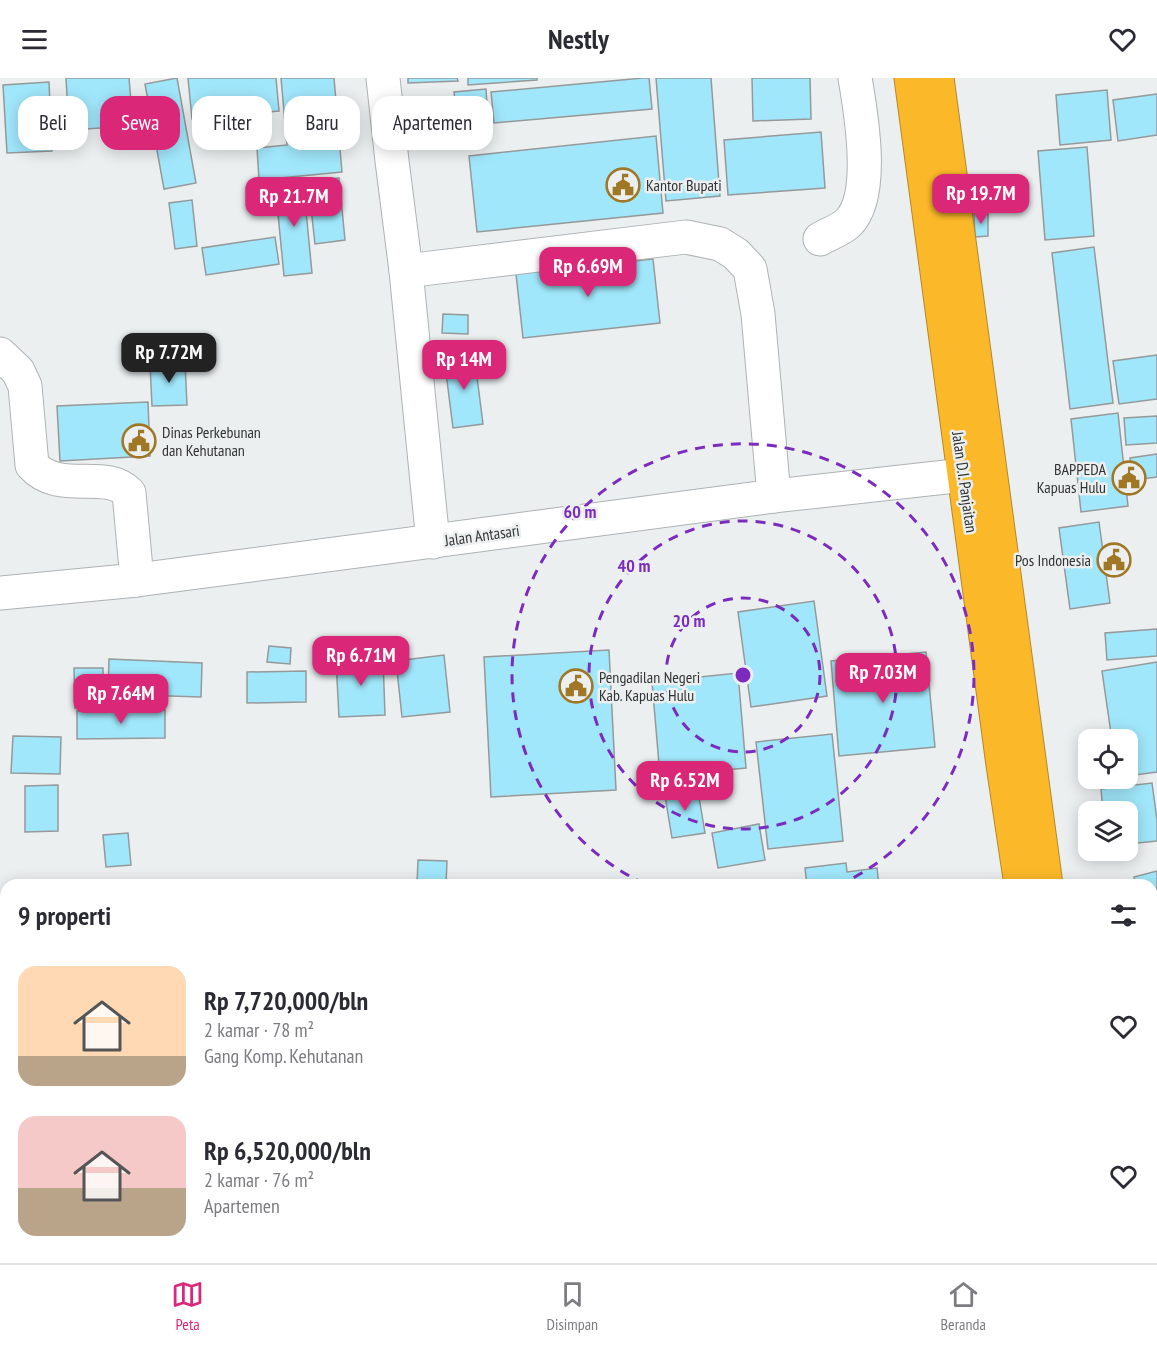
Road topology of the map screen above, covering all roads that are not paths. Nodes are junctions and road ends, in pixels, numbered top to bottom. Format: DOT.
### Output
graph roads {
  1 [pos="383,78"];
  2 [pos="855,78"];
  3 [pos="911,78"];
  4 [pos="937,78"];
  5 [pos="820,239"];
  6 [pos="406,271"];
  7 [pos="0,354"];
  8 [pos="964,475"];
  9 [pos="774,496"];
  10 [pos="433,542"];
  11 [pos="137,580"];
  12 [pos="0,593"];
  13 [pos="1016,764"];
  14 [pos="1021,879"];
  15 [pos="1045,879"];
  1 -- 6 [label="street"];
  2 -- 5 [label="street"];
  3 -- 8 [label="highway, Jalan D.I. Panjaitan"];
  4 -- 13 [label="highway, Jalan D.I. Panjaitan"];
  6 -- 9 [label="street"];
  6 -- 10 [label="street"];
  7 -- 11 [label="street"];
  8 -- 9 [label="street, Jalan Antasari"];
  8 -- 13 [label="highway, Jalan D.I. Panjaitan"];
  9 -- 10 [label="street, Jalan Antasari"];
  10 -- 11 [label="street, Jalan Antasari"];
  11 -- 12 [label="street, Jalan Antasari"];
  13 -- 14 [label="highway, Jalan D.I. Panjaitan"];
  13 -- 15 [label="highway, Jalan D.I. Panjaitan"];
}
